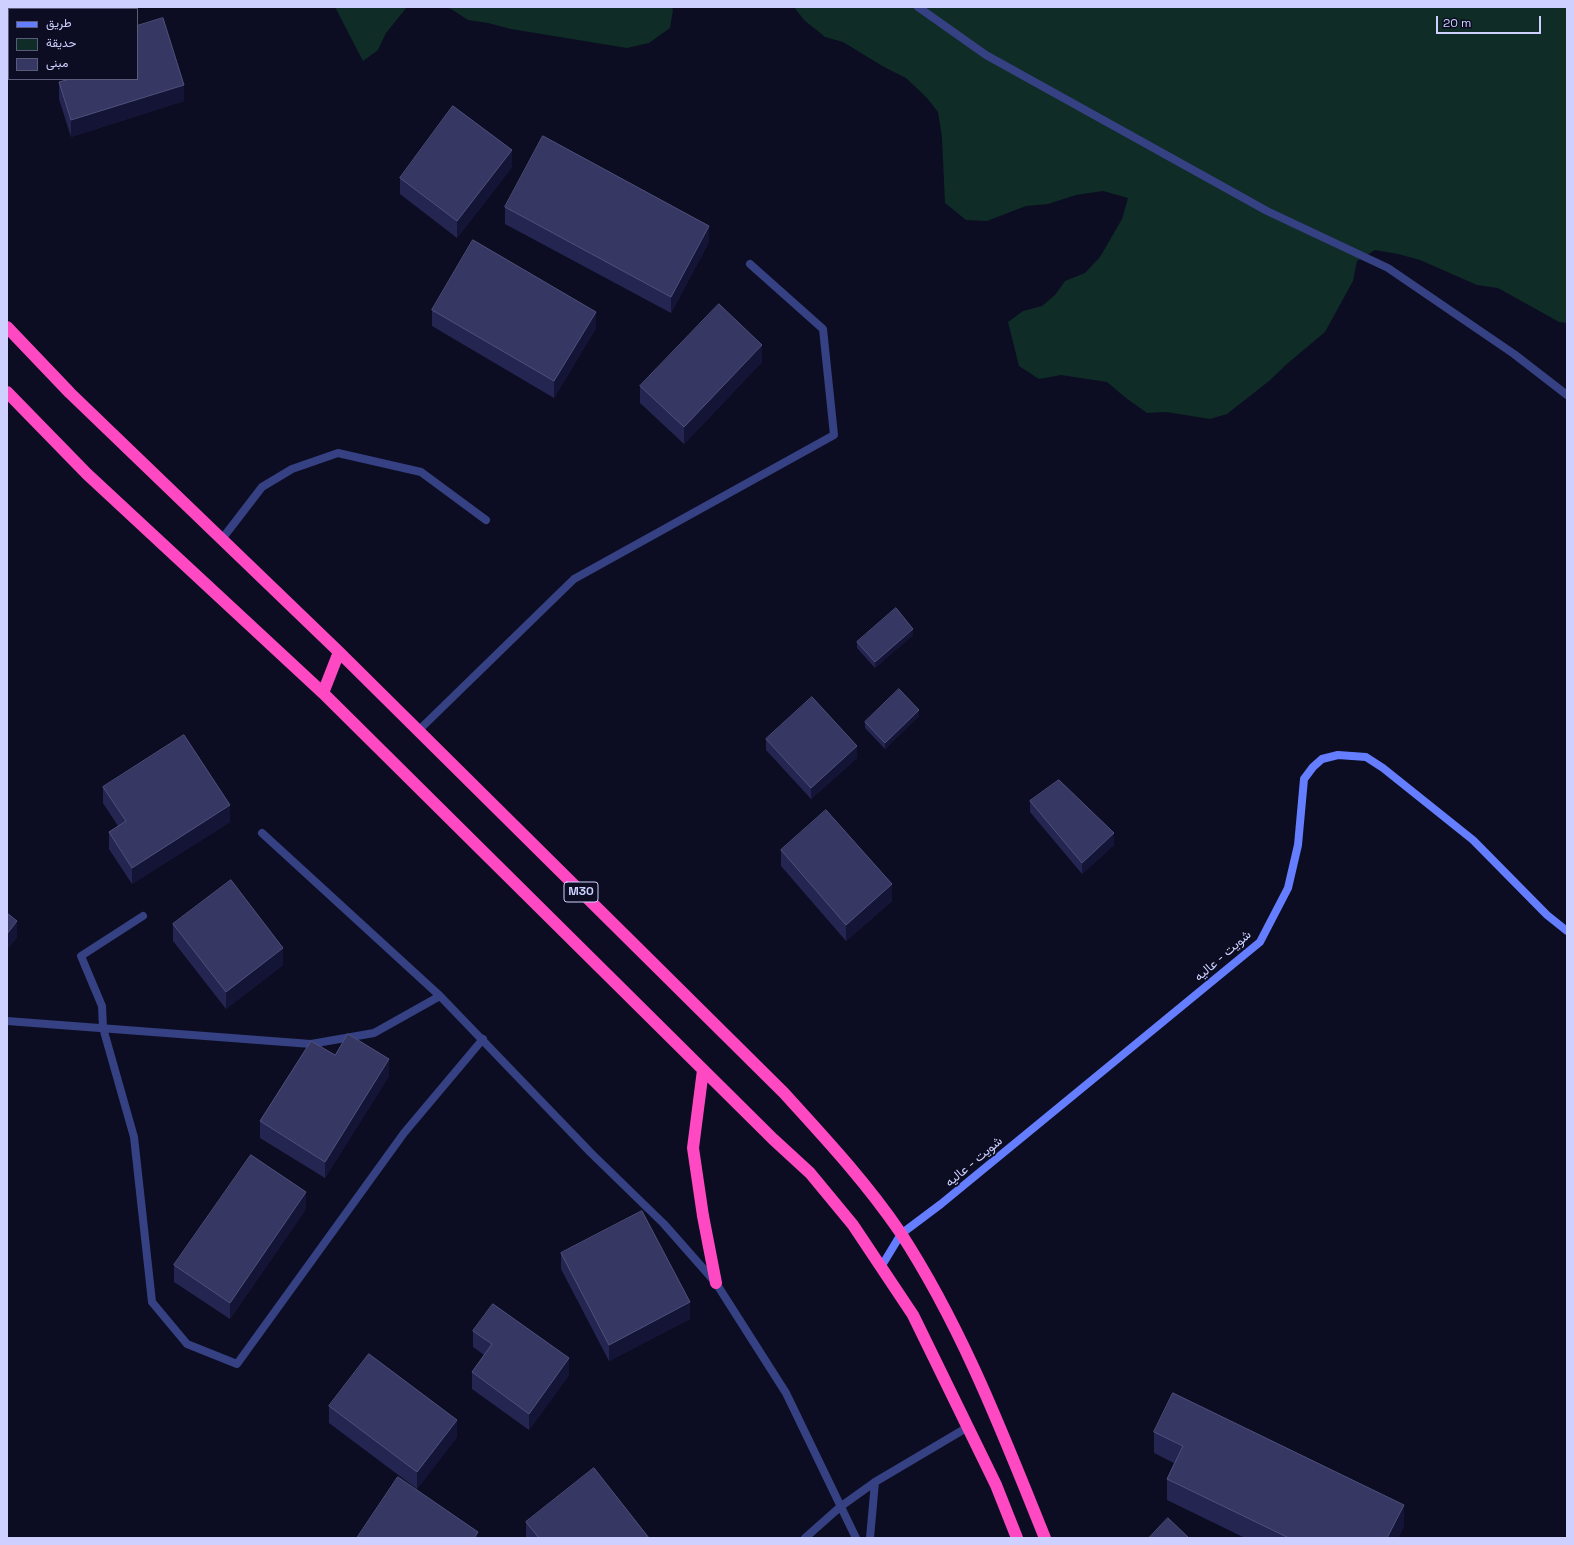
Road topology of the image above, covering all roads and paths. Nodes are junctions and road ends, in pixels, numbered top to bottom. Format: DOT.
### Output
graph roads {
  1 [pos="918,7"];
  2 [pos="750,264"];
  3 [pos="7,327"];
  4 [pos="7,392"];
  5 [pos="1567,395"];
  6 [pos="486,520"];
  7 [pos="222,539"];
  8 [pos="339,652"];
  9 [pos="323,693"];
  10 [pos="418,731"];
  11 [pos="262,833"];
  12 [pos="143,916"];
  13 [pos="1567,931"];
  14 [pos="440,996"];
  15 [pos="7,1021"];
  16 [pos="103,1028"];
  17 [pos="482,1039"];
  18 [pos="704,1070"];
  19 [pos="901,1234"];
  20 [pos="881,1268"];
  21 [pos="716,1283"];
  22 [pos="968,1427"];
  23 [pos="875,1482"];
  24 [pos="840,1507"];
  25 [pos="805,1538"];
  26 [pos="856,1538"];
  27 [pos="870,1538"];
  28 [pos="1017,1538"];
  29 [pos="1045,1538"];
  1 -- 5 [label="street"];
  2 -- 10 [label="street"];
  3 -- 7 [label="highway, M30"];
  4 -- 9 [label="highway"];
  6 -- 7 [label="street"];
  7 -- 8 [label="highway, M30"];
  8 -- 9 [label="highway"];
  8 -- 10 [label="highway, M30"];
  9 -- 18 [label="highway"];
  10 -- 19 [label="highway, M30"];
  11 -- 14 [label="street"];
  12 -- 16 [label="street"];
  13 -- 19 [label="street, شويت - عاليه"];
  14 -- 16 [label="street"];
  14 -- 17 [label="street"];
  15 -- 16 [label="street"];
  16 -- 17 [label="street"];
  17 -- 21 [label="street"];
  18 -- 20 [label="highway"];
  18 -- 21 [label="highway"];
  19 -- 20 [label="street"];
  19 -- 29 [label="highway, M30"];
  20 -- 22 [label="highway"];
  21 -- 24 [label="street"];
  22 -- 23 [label="street"];
  22 -- 28 [label="highway"];
  23 -- 24 [label="street"];
  23 -- 27 [label="street"];
  24 -- 25 [label="street"];
  24 -- 26 [label="street"];
}
